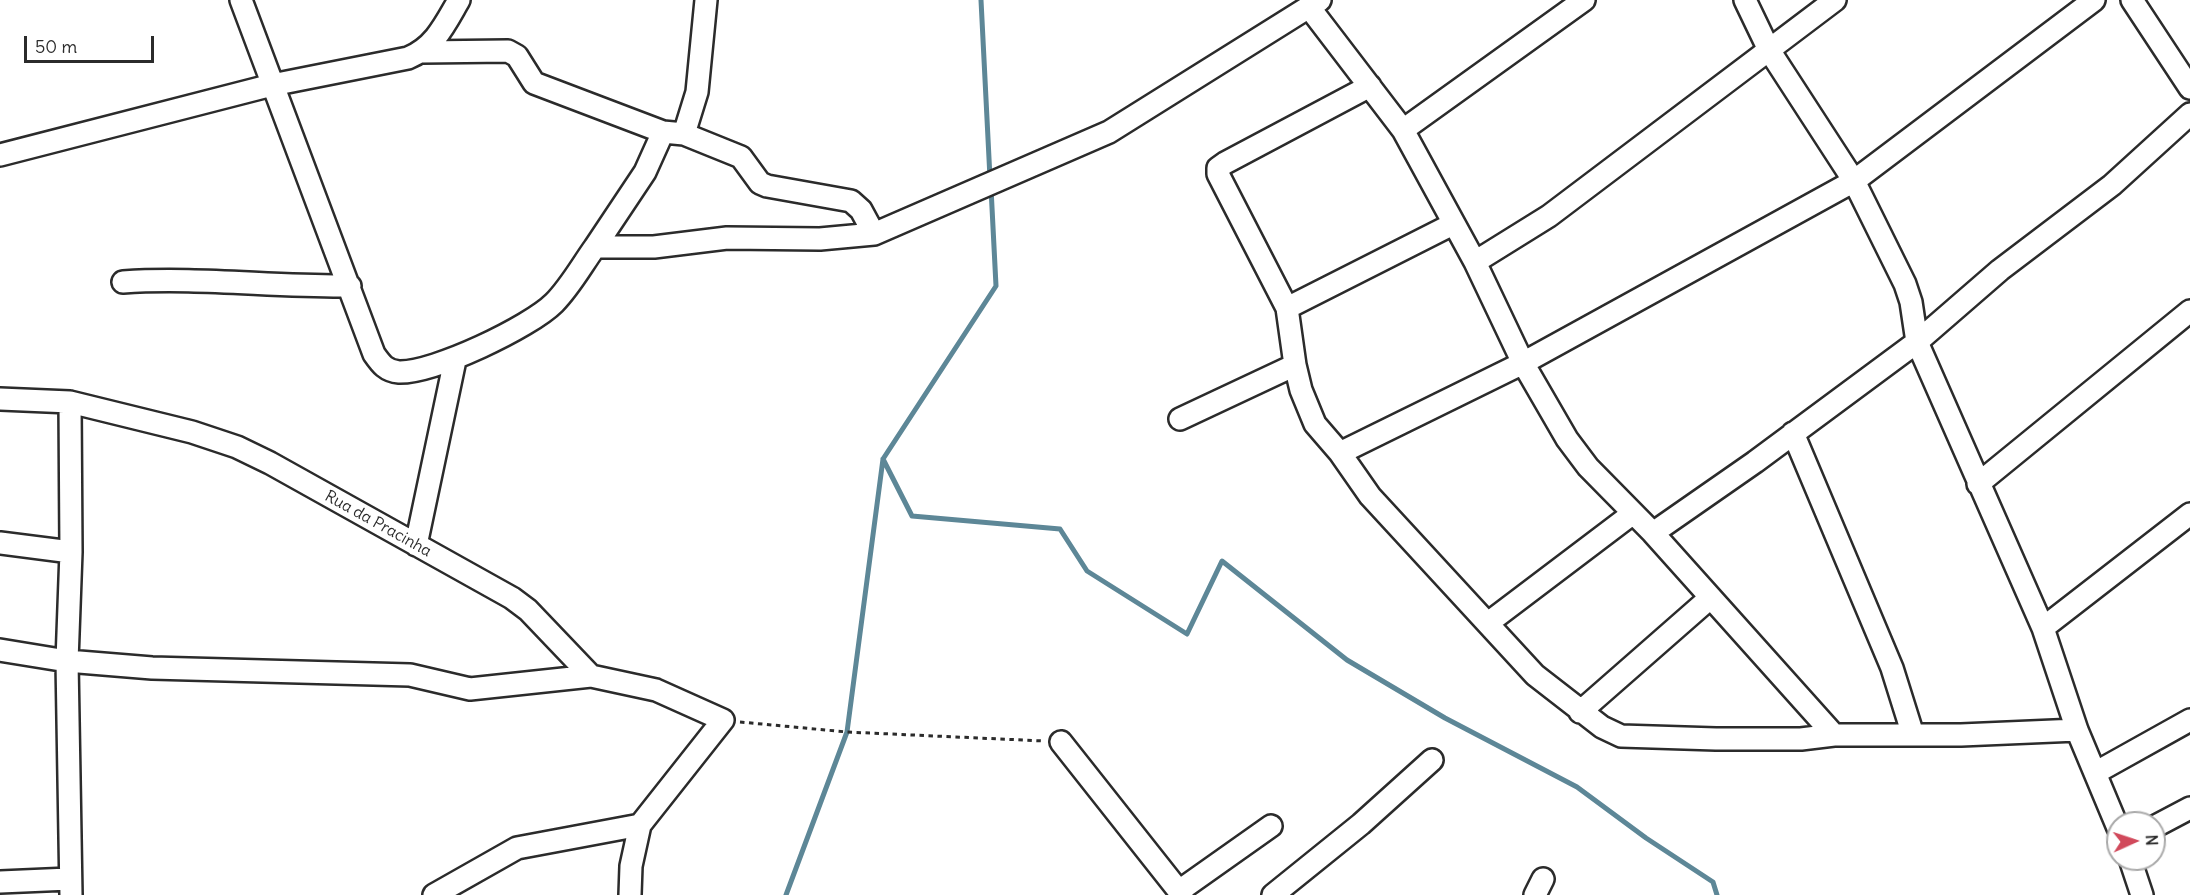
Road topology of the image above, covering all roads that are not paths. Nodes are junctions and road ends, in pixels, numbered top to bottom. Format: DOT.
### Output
graph roads {
  1 [pos="241,0"];
  2 [pos="459,0"];
  3 [pos="706,0"];
  4 [pos="1584,0"];
  5 [pos="1745,0"];
  6 [pos="1835,0"];
  7 [pos="2094,0"];
  8 [pos="2132,0"];
  9 [pos="1314,4"];
  10 [pos="1769,50"];
  11 [pos="422,52"];
  12 [pos="272,85"];
  13 [pos="1370,86"];
  14 [pos="2190,88"];
  15 [pos="2190,114"];
  16 [pos="1403,130"];
  17 [pos="673,133"];
  18 [pos="0,155"];
  19 [pos="1854,181"];
  20 [pos="1453,224"];
  21 [pos="874,234"];
  22 [pos="595,247"];
  23 [pos="1475,262"];
  24 [pos="123,282"];
  25 [pos="350,286"];
  26 [pos="1287,308"];
  27 [pos="2190,310"];
  28 [pos="1917,342"];
  29 [pos="455,360"];
  30 [pos="1523,363"];
  31 [pos="1295,365"];
  32 [pos="0,399"];
  33 [pos="70,402"];
  34 [pos="1180,419"];
  35 [pos="1793,433"];
  36 [pos="1340,453"];
  37 [pos="1978,484"];
  38 [pos="1632,514"];
  39 [pos="2190,514"];
  40 [pos="1653,533"];
  41 [pos="0,543"];
  42 [pos="416,545"];
  43 [pos="70,552"];
  44 [pos="1710,598"];
  45 [pos="1488,623"];
  46 [pos="2043,628"];
  47 [pos="0,650"];
  48 [pos="67,661"];
  49 [pos="591,676"];
  50 [pos="1580,712"];
  51 [pos="2190,720"];
  52 [pos="2078,730"];
  53 [pos="1834,735"];
  54 [pos="1912,735"];
  55 [pos="1061,742"];
  56 [pos="1432,760"];
  57 [pos="2095,773"];
  58 [pos="2190,808"];
  59 [pos="2111,811"];
  60 [pos="2166,820"];
  61 [pos="640,825"];
  62 [pos="1271,826"];
  63 [pos="2134,871"];
  64 [pos="0,882"];
  65 [pos="70,887"];
  66 [pos="1180,893"];
  67 [pos="435,895"];
  68 [pos="630,895"];
  69 [pos="1273,895"];
  70 [pos="2142,895"];
  1 -- 12 [label="street"];
  2 -- 11 [label="street"];
  3 -- 17 [label="street"];
  4 -- 16 [label="street"];
  5 -- 10 [label="street"];
  6 -- 10 [label="street"];
  7 -- 19 [label="street"];
  8 -- 14 [label="street"];
  9 -- 13 [label="street"];
  9 -- 21 [label="street"];
  10 -- 19 [label="street"];
  10 -- 23 [label="street"];
  11 -- 12 [label="street"];
  11 -- 17 [label="street"];
  12 -- 18 [label="street"];
  12 -- 25 [label="street"];
  13 -- 16 [label="street"];
  13 -- 26 [label="street"];
  15 -- 28 [label="street"];
  16 -- 20 [label="street"];
  17 -- 21 [label="street"];
  17 -- 22 [label="street"];
  19 -- 28 [label="street"];
  19 -- 30 [label="street"];
  20 -- 23 [label="street"];
  20 -- 26 [label="street"];
  21 -- 22 [label="street"];
  22 -- 29 [label="street"];
  23 -- 30 [label="street"];
  24 -- 25 [label="street"];
  25 -- 29 [label="street"];
  26 -- 31 [label="street"];
  27 -- 37 [label="street"];
  28 -- 35 [label="street"];
  28 -- 37 [label="street"];
  29 -- 42 [label="street"];
  30 -- 36 [label="street"];
  30 -- 38 [label="street"];
  31 -- 34 [label="street"];
  31 -- 36 [label="street"];
  32 -- 33 [label="street, Rua da Pracinha"];
  33 -- 42 [label="street, Rua da Pracinha"];
  33 -- 43 [label="street"];
  35 -- 40 [label="street"];
  35 -- 54 [label="street"];
  36 -- 45 [label="street"];
  37 -- 46 [label="street"];
  38 -- 40 [label="street"];
  38 -- 45 [label="street"];
  39 -- 46 [label="street"];
  40 -- 44 [label="street"];
  41 -- 43 [label="street"];
  42 -- 49 [label="street, Rua da Pracinha"];
  43 -- 48 [label="street"];
  44 -- 50 [label="street"];
  44 -- 53 [label="street"];
  45 -- 50 [label="street"];
  46 -- 52 [label="street"];
  47 -- 48 [label="street"];
  48 -- 49 [label="street"];
  48 -- 65 [label="street"];
  49 -- 61 [label="street"];
  50 -- 53 [label="street"];
  51 -- 57 [label="street"];
  52 -- 54 [label="street"];
  52 -- 57 [label="street"];
  53 -- 54 [label="street"];
  55 -- 66 [label="street"];
  56 -- 69 [label="street"];
  57 -- 59 [label="street"];
  58 -- 60 [label="street"];
  61 -- 67 [label="street"];
  61 -- 68 [label="street"];
  62 -- 66 [label="street"];
  63 -- 70 [label="street"];
  64 -- 65 [label="street"];
}
